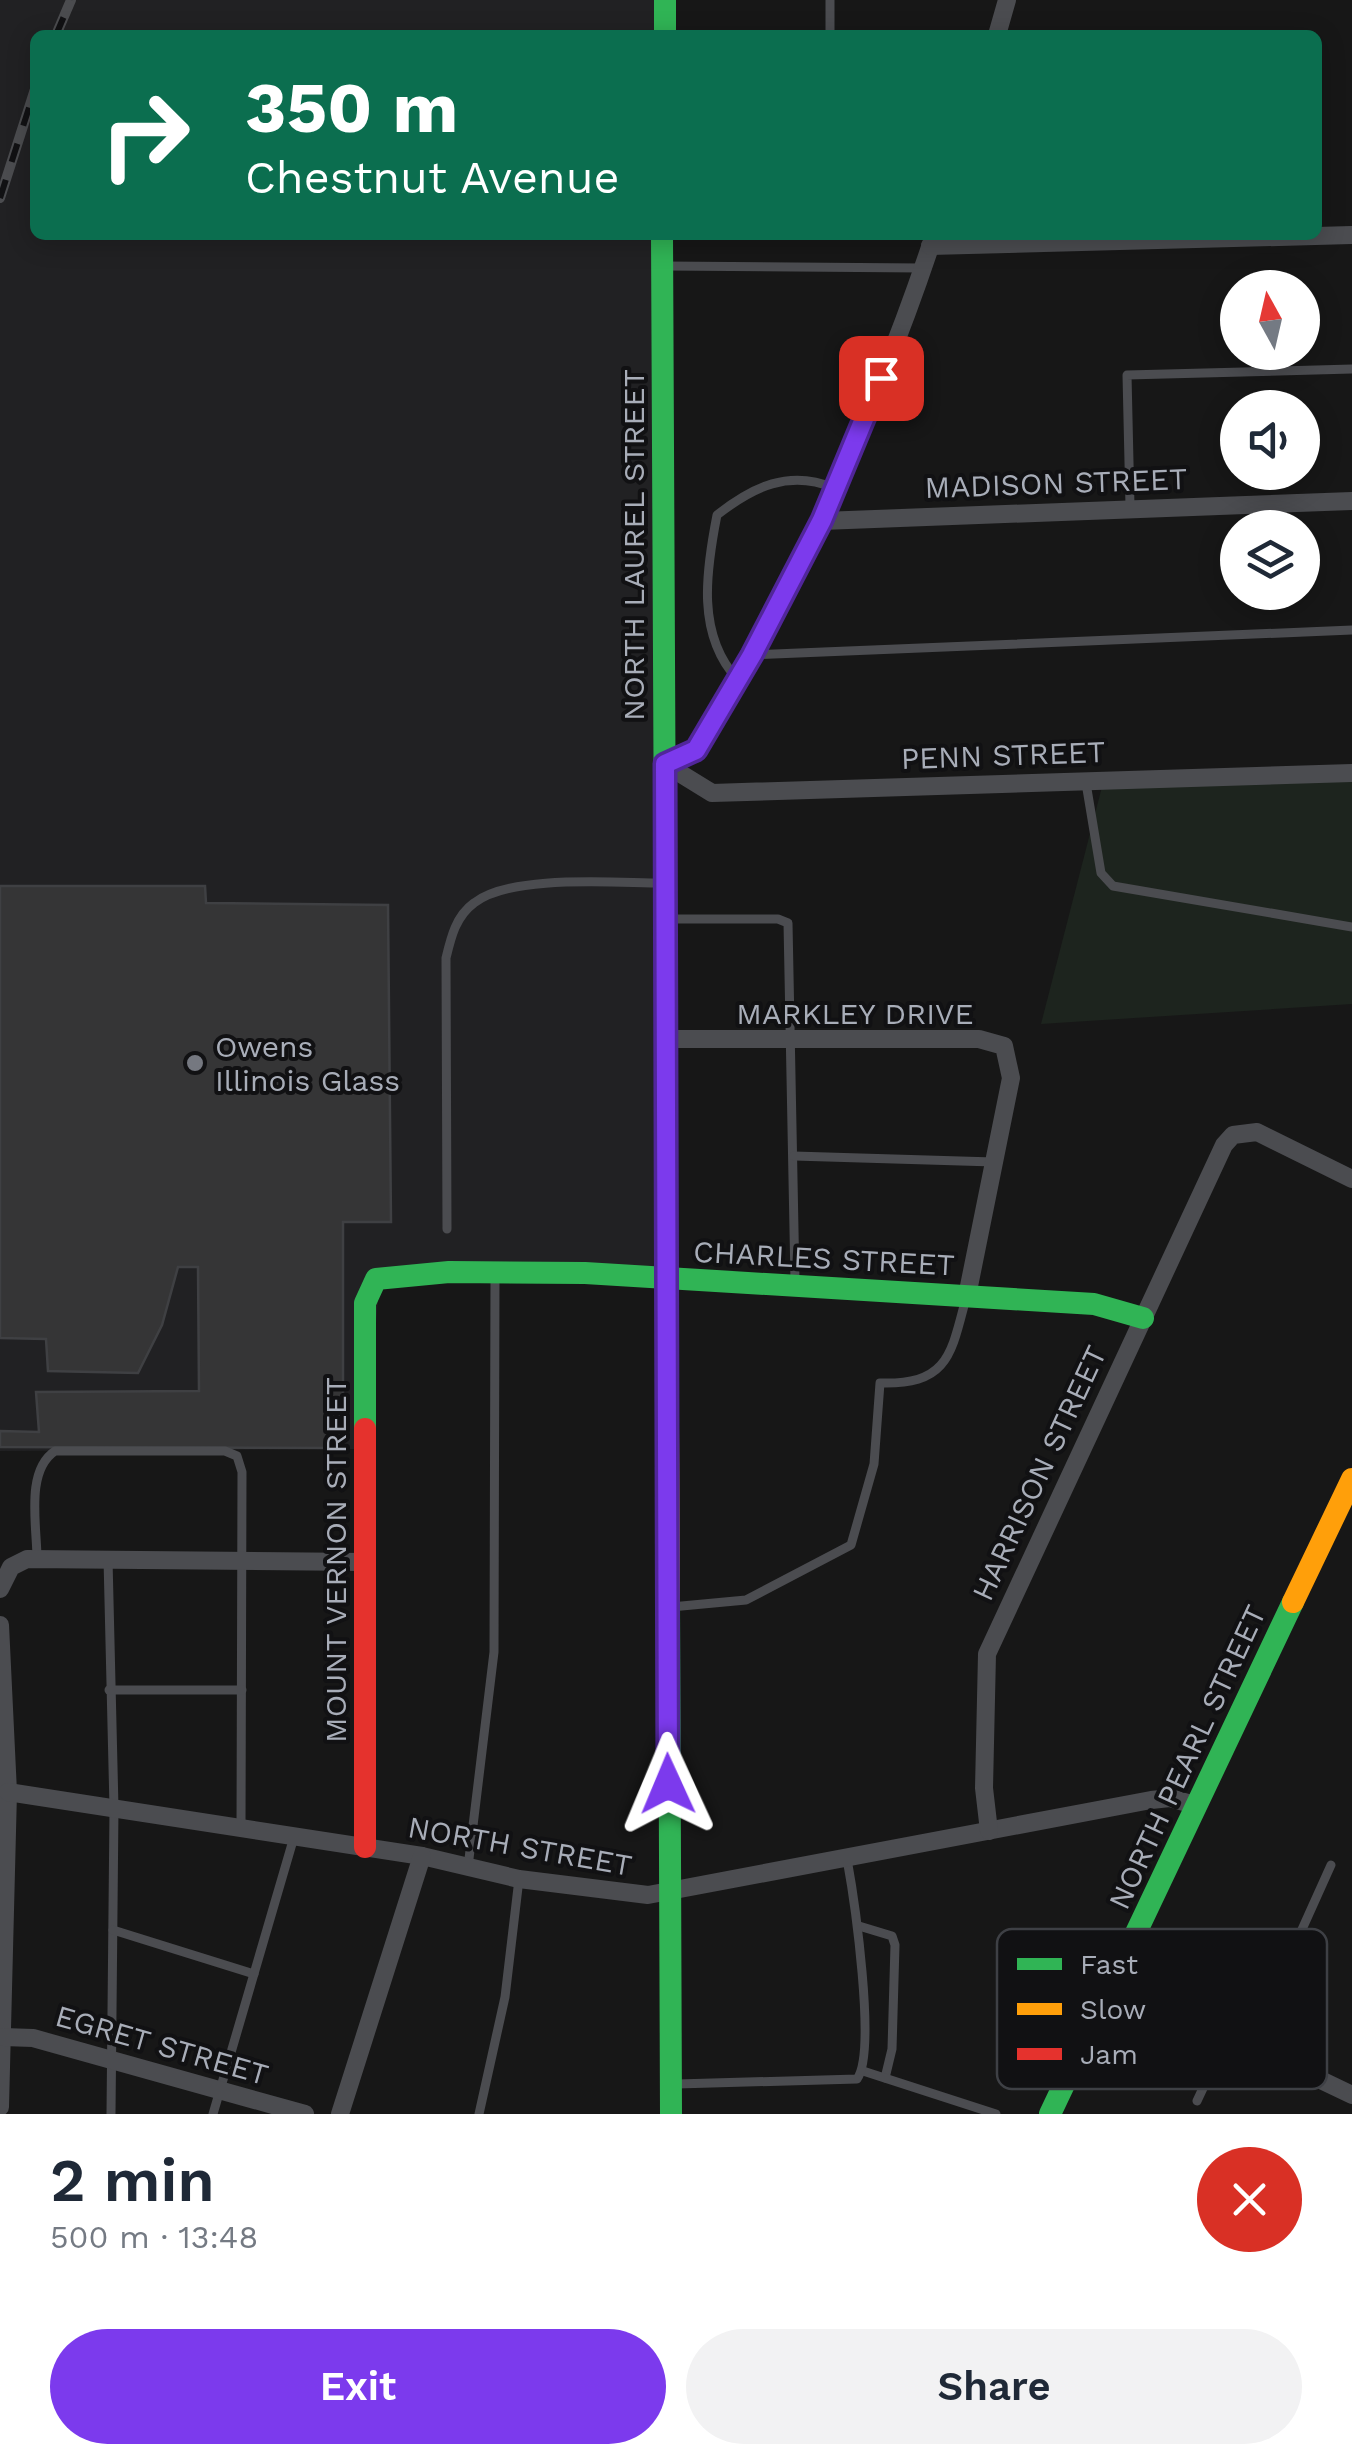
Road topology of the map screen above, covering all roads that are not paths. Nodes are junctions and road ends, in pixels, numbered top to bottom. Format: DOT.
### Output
graph roads {
  1 [pos="665,0"];
  2 [pos="830,0"];
  3 [pos="1007,0"];
  4 [pos="665,30"];
  5 [pos="830,30"];
  6 [pos="999,30"];
  7 [pos="1322,235"];
  8 [pos="1352,235"];
  9 [pos="662,240"];
  10 [pos="932,240"];
  11 [pos="662,266"];
  12 [pos="922,268"];
  13 [pos="1352,369"];
  14 [pos="837,489"];
  15 [pos="1352,502"];
  16 [pos="1130,506"];
  17 [pos="822,520"];
  18 [pos="1352,630"];
  19 [pos="752,655"];
  20 [pos="738,680"];
  21 [pos="665,764"];
  22 [pos="1352,773"];
  23 [pos="1085,780"];
  24 [pos="665,882"];
  25 [pos="665,919"];
  26 [pos="1352,927"];
  27 [pos="794,1039"];
  28 [pos="666,1040"];
  29 [pos="794,1156"];
  30 [pos="994,1162"];
  31 [pos="1352,1179"];
  32 [pos="447,1230"];
  33 [pos="496,1272"];
  34 [pos="380,1278"];
  35 [pos="664,1278"];
  36 [pos="794,1286"];
  37 [pos="967,1296"];
  38 [pos="1143,1318"];
  39 [pos="1352,1480"];
  40 [pos="37,1559"];
  41 [pos="108,1560"];
  42 [pos="242,1561"];
  43 [pos="365,1562"];
  44 [pos="0,1589"];
  45 [pos="668,1607"];
  46 [pos="0,1625"];
  47 [pos="109,1690"];
  48 [pos="242,1690"];
  49 [pos="8,1792"];
  50 [pos="1198,1806"];
  51 [pos="114,1808"];
  52 [pos="241,1828"];
  53 [pos="989,1831"];
  54 [pos="294,1837"];
  55 [pos="365,1847"];
  56 [pos="422,1856"];
  57 [pos="846,1856"];
  58 [pos="1331,1865"];
  59 [pos="468,1867"];
  60 [pos="519,1879"];
  61 [pos="669,1890"];
  62 [pos="859,1926"];
  63 [pos="1139,1929"];
  64 [pos="1302,1929"];
  65 [pos="114,1930"];
  66 [pos="254,1974"];
  67 [pos="3,2037"];
  68 [pos="113,2060"];
  69 [pos="863,2071"];
  70 [pos="884,2078"];
  71 [pos="1327,2083"];
  72 [pos="671,2084"];
  73 [pos="1062,2089"];
  74 [pos="1203,2089"];
  75 [pos="220,2090"];
  76 [pos="1352,2095"];
  77 [pos="1197,2102"];
  78 [pos="0,2107"];
  79 [pos="111,2114"];
  80 [pos="213,2114"];
  81 [pos="305,2114"];
  82 [pos="340,2114"];
  83 [pos="478,2114"];
  84 [pos="672,2114"];
  85 [pos="996,2114"];
  86 [pos="1050,2114"];
  1 -- 4 [label="street"];
  2 -- 5 [label="lane"];
  3 -- 6 [label="street"];
  7 -- 8 [label="street"];
  9 -- 11 [label="street, NORTH LAUREL STREET"];
  10 -- 12 [label="street"];
  11 -- 12 [label="lane"];
  11 -- 21 [label="street, NORTH LAUREL STREET"];
  12 -- 14 [label="street"];
  13 -- 16 [label="lane"];
  14 -- 17 [label="street"];
  14 -- 20 [label="lane"];
  15 -- 16 [label="street, MADISON STREET"];
  16 -- 17 [label="street, MADISON STREET"];
  17 -- 19 [label="street"];
  18 -- 19 [label="lane"];
  19 -- 20 [label="street"];
  20 -- 21 [label="street"];
  21 -- 23 [label="street, PENN STREET"];
  21 -- 24 [label="street, NORTH LAUREL STREET"];
  22 -- 23 [label="street, PENN STREET"];
  23 -- 26 [label="lane"];
  24 -- 25 [label="street, NORTH LAUREL STREET"];
  24 -- 32 [label="lane"];
  25 -- 27 [label="lane"];
  25 -- 28 [label="street, NORTH LAUREL STREET"];
  27 -- 28 [label="street, MARKLEY DRIVE"];
  27 -- 29 [label="lane"];
  27 -- 30 [label="street, MARKLEY DRIVE"];
  28 -- 35 [label="street, NORTH LAUREL STREET"];
  29 -- 30 [label="lane"];
  29 -- 36 [label="lane"];
  30 -- 37 [label="street, MARKLEY DRIVE"];
  31 -- 38 [label="street, HARRISON STREET"];
  33 -- 34 [label="street, CHARLES STREET"];
  33 -- 35 [label="street, CHARLES STREET"];
  33 -- 59 [label="lane"];
  34 -- 43 [label="street, MOUNT VERNON STREET"];
  35 -- 36 [label="street, CHARLES STREET"];
  35 -- 45 [label="street, NORTH LAUREL STREET"];
  36 -- 37 [label="street, CHARLES STREET"];
  37 -- 38 [label="street, CHARLES STREET"];
  37 -- 45 [label="lane, MARKLEY DRIVE"];
  38 -- 53 [label="street, HARRISON STREET"];
  39 -- 50 [label="street, NORTH PEARL STREET"];
  40 -- 41 [label="street"];
  40 -- 42 [label="lane"];
  40 -- 44 [label="street"];
  41 -- 42 [label="street"];
  41 -- 47 [label="lane"];
  42 -- 43 [label="street"];
  42 -- 48 [label="lane"];
  43 -- 55 [label="street, MOUNT VERNON STREET"];
  45 -- 61 [label="street, NORTH LAUREL STREET"];
  46 -- 49 [label="street"];
  47 -- 48 [label="lane"];
  47 -- 51 [label="lane"];
  48 -- 52 [label="lane"];
  49 -- 51 [label="street, NORTH STREET"];
  49 -- 67 [label="street"];
  50 -- 53 [label="street, NORTH STREET"];
  50 -- 63 [label="street, NORTH PEARL STREET"];
  51 -- 52 [label="street, NORTH STREET"];
  51 -- 65 [label="lane"];
  52 -- 54 [label="street, NORTH STREET"];
  53 -- 57 [label="street, NORTH STREET"];
  54 -- 55 [label="street, NORTH STREET"];
  54 -- 66 [label="lane"];
  55 -- 56 [label="street, NORTH STREET"];
  56 -- 59 [label="street, NORTH STREET"];
  56 -- 82 [label="street"];
  57 -- 61 [label="street, NORTH STREET"];
  57 -- 62 [label="lane"];
  58 -- 64 [label="lane"];
  59 -- 60 [label="street, NORTH STREET"];
  60 -- 61 [label="street, NORTH STREET"];
  60 -- 83 [label="lane"];
  61 -- 72 [label="street, NORTH LAUREL STREET"];
  62 -- 69 [label="lane"];
  62 -- 70 [label="lane"];
  65 -- 66 [label="lane"];
  65 -- 68 [label="lane"];
  66 -- 75 [label="lane"];
  67 -- 68 [label="street, EGRET STREET"];
  67 -- 78 [label="street"];
  68 -- 75 [label="street, EGRET STREET"];
  68 -- 79 [label="lane"];
  69 -- 70 [label="lane"];
  69 -- 72 [label="lane"];
  70 -- 85 [label="lane"];
  71 -- 76 [label="street"];
  72 -- 84 [label="street, NORTH LAUREL STREET"];
  73 -- 86 [label="street, NORTH PEARL STREET"];
  74 -- 77 [label="lane"];
  75 -- 80 [label="lane"];
  75 -- 81 [label="street, EGRET STREET"];
}
